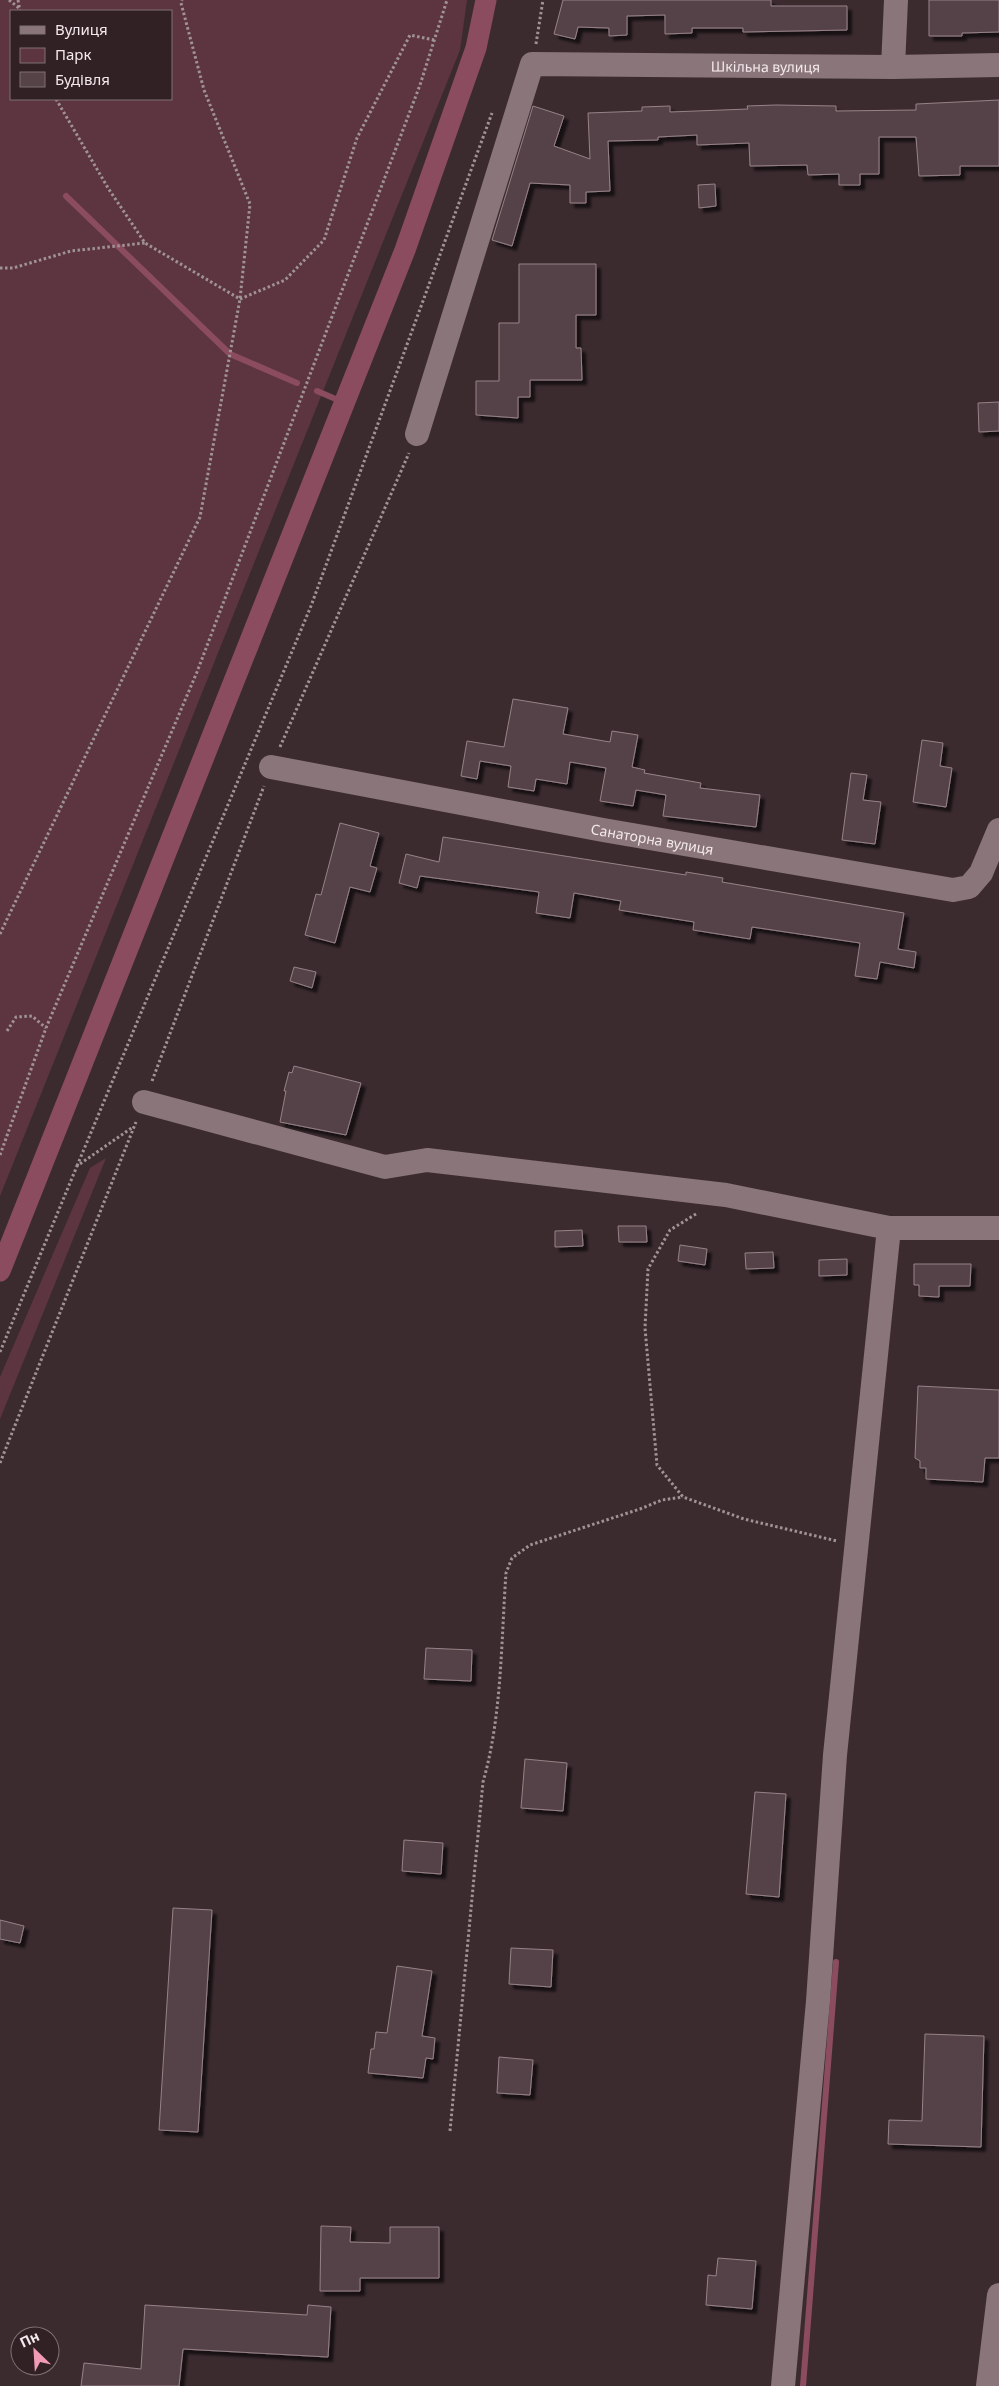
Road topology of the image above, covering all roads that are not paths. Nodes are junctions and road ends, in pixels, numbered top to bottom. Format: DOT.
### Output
graph roads {
  1 [pos="896,0"];
  2 [pos="999,65"];
  3 [pos="893,67"];
  4 [pos="417,434"];
  5 [pos="271,767"];
  6 [pos="999,830"];
  7 [pos="144,1102"];
  8 [pos="890,1228"];
  9 [pos="999,1228"];
  10 [pos="999,2295"];
  11 [pos="783,2386"];
  12 [pos="988,2386"];
  1 -- 3 [label="street"];
  2 -- 3 [label="street, Шкільна вулиця"];
  3 -- 4 [label="street, Шкільна вулиця"];
  5 -- 6 [label="street, Санаторна вулиця"];
  7 -- 8 [label="street"];
  8 -- 9 [label="street"];
  8 -- 11 [label="street"];
  10 -- 12 [label="street"];
}
